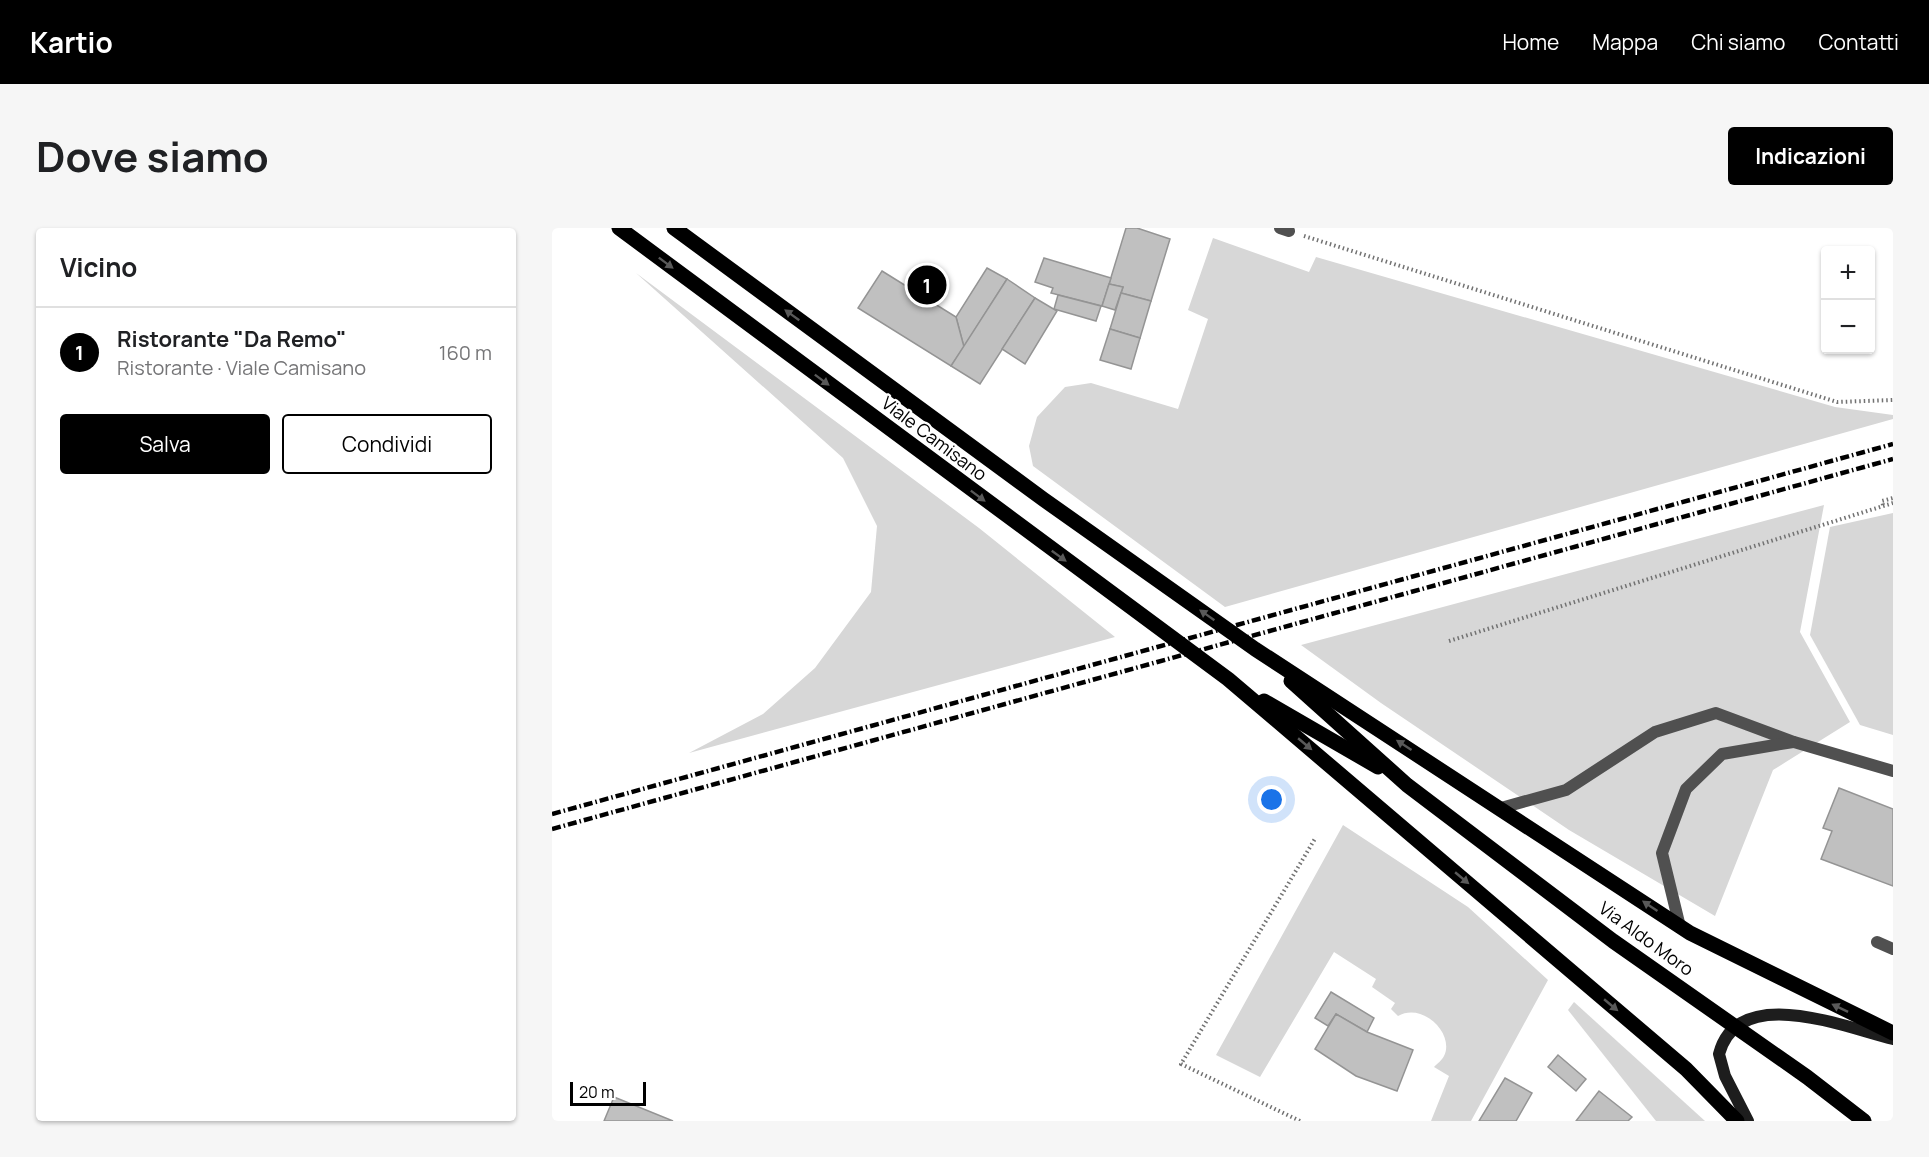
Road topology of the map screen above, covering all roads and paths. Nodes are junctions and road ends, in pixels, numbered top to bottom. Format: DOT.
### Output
graph roads {
  1 [pos="619,228"];
  2 [pos="675,228"];
  3 [pos="1284,229"];
  4 [pos="1893,400"];
  5 [pos="1893,498"];
  6 [pos="1893,503"];
  7 [pos="1883,506"];
  8 [pos="1449,641"];
  9 [pos="1255,649"];
  10 [pos="1228,680"];
  11 [pos="1794,742"];
  12 [pos="1893,771"];
  13 [pos="1407,784"];
  14 [pos="1501,808"];
  15 [pos="1316,837"];
  16 [pos="1680,927"];
  17 [pos="1877,942"];
  18 [pos="1893,949"];
  19 [pos="1893,1033"];
  20 [pos="1893,1039"];
  21 [pos="1300,1121"];
  22 [pos="1737,1121"];
  23 [pos="1748,1121"];
  24 [pos="1864,1121"];
  1 -- 10 [label="main road, Viale Camisano, one-way"];
  9 -- 2 [label="main road, Viale Camisano, one-way"];
  3 -- 4 [label="path"];
  5 -- 7 [label="path"];
  6 -- 7 [label="path"];
  7 -- 8 [label="path"];
  9 -- 13 [label="main road, Via Aldo Moro"];
  14 -- 9 [label="main road, one-way"];
  10 -- 13 [label="main road, Via Aldo Moro"];
  10 -- 22 [label="main road, one-way"];
  11 -- 12 [label="lane"];
  11 -- 14 [label="lane"];
  11 -- 16 [label="lane"];
  13 -- 24 [label="main road, Via Aldo Moro"];
  16 -- 14 [label="main road, one-way"];
  15 -- 21 [label="path"];
  19 -- 16 [label="main road, one-way"];
  17 -- 18 [label="lane"];
  20 -- 23 [label="main road"];
}
